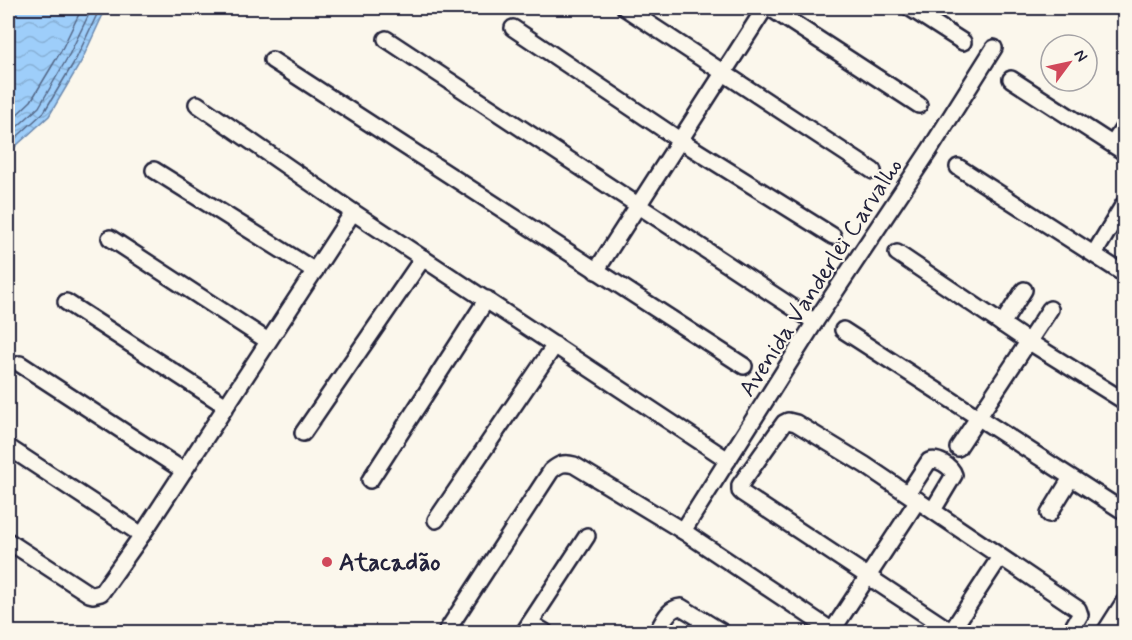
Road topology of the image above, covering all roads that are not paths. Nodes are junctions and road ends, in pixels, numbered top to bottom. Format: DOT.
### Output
graph roads {
  1 [pos="625,8"];
  2 [pos="765,8"];
  3 [pos="770,8"];
  4 [pos="910,8"];
  5 [pos="513,28"];
  6 [pos="386,39"];
  7 [pos="963,42"];
  8 [pos="994,48"];
  9 [pos="272,60"];
  10 [pos="724,73"];
  11 [pos="1011,79"];
  12 [pos="197,104"];
  13 [pos="919,105"];
  14 [pos="1125,126"];
  15 [pos="681,141"];
  16 [pos="1119,148"];
  17 [pos="958,166"];
  18 [pos="154,170"];
  19 [pos="873,171"];
  20 [pos="1125,204"];
  21 [pos="639,206"];
  22 [pos="353,212"];
  23 [pos="833,236"];
  24 [pos="110,238"];
  25 [pos="897,253"];
  26 [pos="1094,254"];
  27 [pos="423,258"];
  28 [pos="315,271"];
  29 [pos="596,271"];
  30 [pos="1125,274"];
  31 [pos="1024,290"];
  32 [pos="486,299"];
  33 [pos="66,302"];
  34 [pos="1050,309"];
  35 [pos="815,322"];
  36 [pos="1002,324"];
  37 [pos="843,330"];
  38 [pos="268,341"];
  39 [pos="1029,342"];
  40 [pos="555,345"];
  41 [pos="20,364"];
  42 [pos="744,366"];
  43 [pos="1125,401"];
  44 [pos="226,405"];
  45 [pos="979,417"];
  46 [pos="303,433"];
  47 [pos="8,447"];
  48 [pos="958,448"];
  49 [pos="728,460"];
  50 [pos="184,471"];
  51 [pos="1071,477"];
  52 [pos="370,480"];
  53 [pos="913,497"];
  54 [pos="1125,509"];
  55 [pos="933,510"];
  56 [pos="1049,514"];
  57 [pos="436,520"];
  58 [pos="683,531"];
  59 [pos="142,535"];
  60 [pos="587,536"];
  61 [pos="8,541"];
  62 [pos="1000,557"];
  63 [pos="867,577"];
  64 [pos="1125,602"];
  65 [pos="700,627"];
  66 [pos="527,628"];
  67 [pos="833,632"];
  68 [pos="951,632"];
  69 [pos="446,633"];
  70 [pos="545,633"];
  71 [pos="657,633"];
  72 [pos="722,633"];
  73 [pos="1070,633"];
  74 [pos="1105,633"];
  1 -- 10 [label="street"];
  2 -- 10 [label="street"];
  3 -- 13 [label="street"];
  4 -- 7 [label="street"];
  5 -- 15 [label="street"];
  6 -- 21 [label="street"];
  8 -- 35 [label="street, Avenida Vanderlei Carvalho"];
  9 -- 29 [label="street"];
  10 -- 15 [label="street"];
  10 -- 19 [label="street"];
  11 -- 16 [label="street"];
  12 -- 22 [label="street"];
  14 -- 16 [label="street"];
  15 -- 21 [label="street"];
  15 -- 23 [label="street"];
  17 -- 26 [label="street"];
  18 -- 28 [label="street"];
  20 -- 26 [label="street"];
  21 -- 29 [label="street"];
  21 -- 35 [label="street"];
  22 -- 27 [label="street"];
  22 -- 28 [label="street"];
  24 -- 38 [label="street"];
  25 -- 36 [label="street"];
  26 -- 30 [label="street"];
  27 -- 32 [label="street"];
  27 -- 46 [label="street"];
  28 -- 38 [label="street"];
  29 -- 42 [label="street"];
  31 -- 36 [label="street"];
  32 -- 40 [label="street"];
  32 -- 52 [label="street"];
  33 -- 44 [label="street"];
  34 -- 39 [label="street"];
  35 -- 49 [label="street, Avenida Vanderlei Carvalho"];
  36 -- 39 [label="street"];
  37 -- 45 [label="street"];
  38 -- 44 [label="street"];
  39 -- 43 [label="street"];
  39 -- 45 [label="street"];
  40 -- 49 [label="street"];
  40 -- 57 [label="street"];
  41 -- 50 [label="street"];
  44 -- 50 [label="street"];
  45 -- 48 [label="street"];
  45 -- 51 [label="street"];
  47 -- 59 [label="street"];
  49 -- 58 [label="street, Avenida Vanderlei Carvalho"];
  50 -- 59 [label="street"];
  51 -- 54 [label="street"];
  51 -- 56 [label="street"];
  53 -- 55 [label="street"];
  53 -- 55 [label="street"];
  53 -- 63 [label="street"];
  53 -- 63 [label="street"];
  55 -- 62 [label="street"];
  58 -- 67 [label="street"];
  58 -- 69 [label="street"];
  59 -- 61 [label="street"];
  60 -- 66 [label="street"];
  62 -- 68 [label="street"];
  62 -- 73 [label="street"];
  63 -- 67 [label="street"];
  63 -- 68 [label="street"];
  64 -- 74 [label="street"];
  65 -- 71 [label="street"];
  65 -- 72 [label="street"];
  66 -- 70 [label="street"];
}
